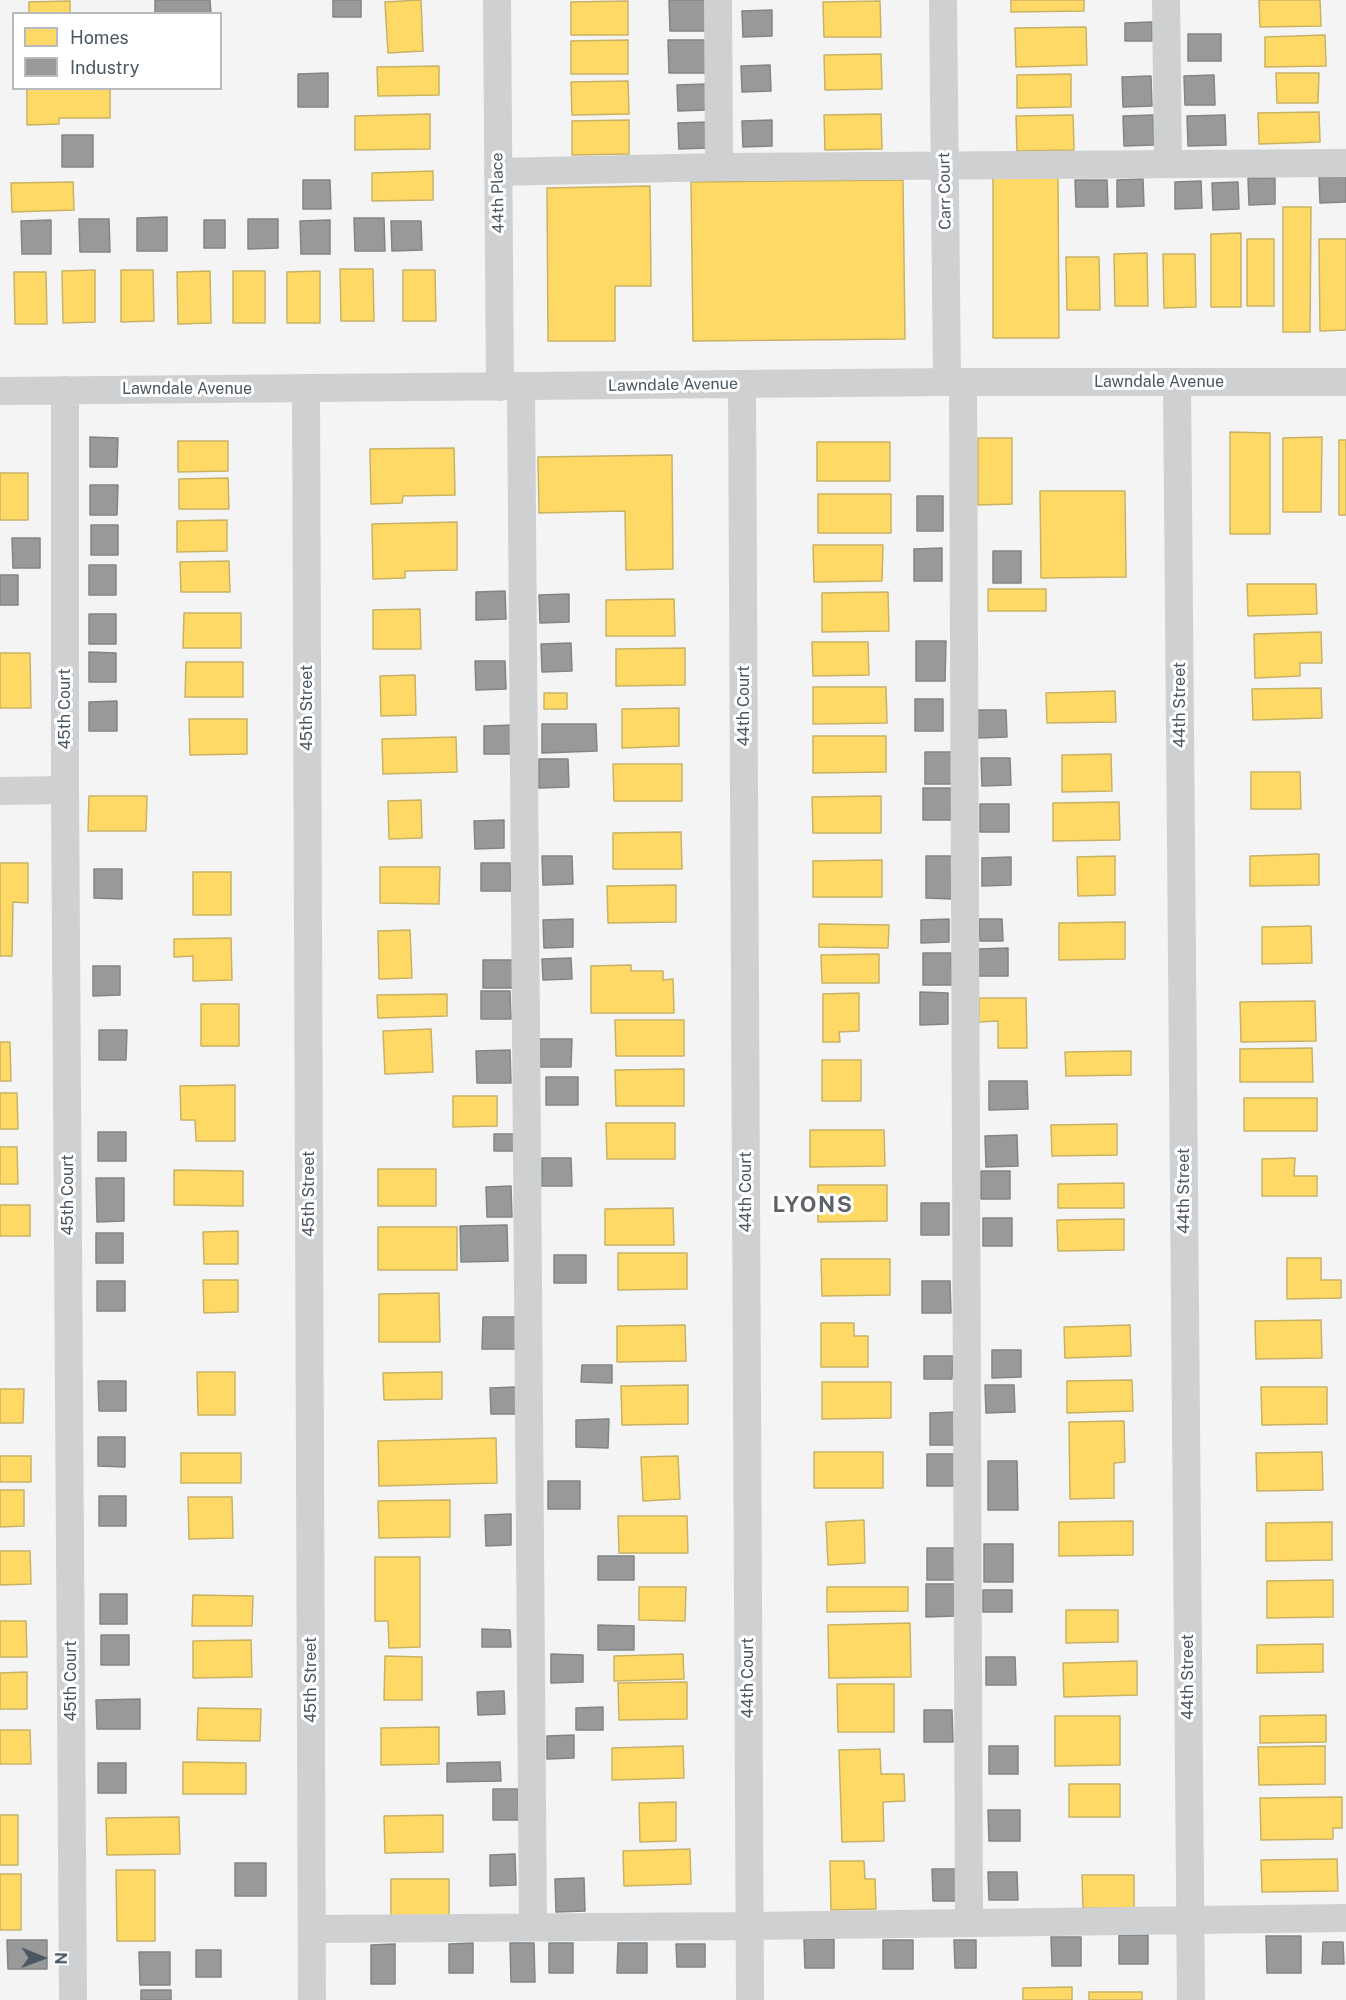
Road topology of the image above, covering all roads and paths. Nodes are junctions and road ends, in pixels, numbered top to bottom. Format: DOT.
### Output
graph roads {
  1 [pos="497,0"];
  2 [pos="718,0"];
  3 [pos="943,0"];
  4 [pos="1166,0"];
  5 [pos="1346,163"];
  6 [pos="1168,164"];
  7 [pos="945,166"];
  8 [pos="719,167"];
  9 [pos="498,172"];
  10 [pos="1177,381"];
  11 [pos="955,382"];
  12 [pos="1346,382"];
  13 [pos="742,385"];
  14 [pos="511,387"];
  15 [pos="306,388"];
  16 [pos="65,390"];
  17 [pos="0,391"];
  18 [pos="65,790"];
  19 [pos="0,791"];
  20 [pos="1346,1918"];
  21 [pos="1190,1920"];
  22 [pos="969,1923"];
  23 [pos="749,1926"];
  24 [pos="533,1928"];
  25 [pos="312,1929"];
  26 [pos="73,2000"];
  27 [pos="312,2000"];
  28 [pos="750,2000"];
  29 [pos="1191,2000"];
  1 -- 9 [label="street, 44th Place"];
  2 -- 8 [label="street"];
  3 -- 7 [label="street, Carr Court"];
  4 -- 6 [label="street"];
  5 -- 6 [label="street"];
  6 -- 7 [label="street"];
  7 -- 8 [label="street"];
  7 -- 11 [label="street, Carr Court"];
  8 -- 9 [label="street"];
  9 -- 14 [label="street, 44th Place"];
  10 -- 11 [label="street, Lawndale Avenue"];
  10 -- 12 [label="street, Lawndale Avenue"];
  10 -- 21 [label="street, 44th Street"];
  11 -- 13 [label="street, Lawndale Avenue"];
  11 -- 22 [label="street, Carr Court"];
  13 -- 14 [label="street, Lawndale Avenue"];
  13 -- 23 [label="street, 44th Court"];
  14 -- 15 [label="street, Lawndale Avenue"];
  14 -- 24 [label="street, 44th Place"];
  15 -- 16 [label="street, Lawndale Avenue"];
  15 -- 25 [label="street, 45th Street"];
  16 -- 17 [label="street, Lawndale Avenue"];
  16 -- 18 [label="street, 45th Court"];
  18 -- 19 [label="street"];
  18 -- 26 [label="street, 45th Court"];
  20 -- 21 [label="street"];
  21 -- 22 [label="street"];
  21 -- 29 [label="street, 44th Street"];
  22 -- 23 [label="street"];
  23 -- 24 [label="street"];
  23 -- 28 [label="street, 44th Court"];
  24 -- 25 [label="street"];
  25 -- 27 [label="street, 45th Street"];
}
